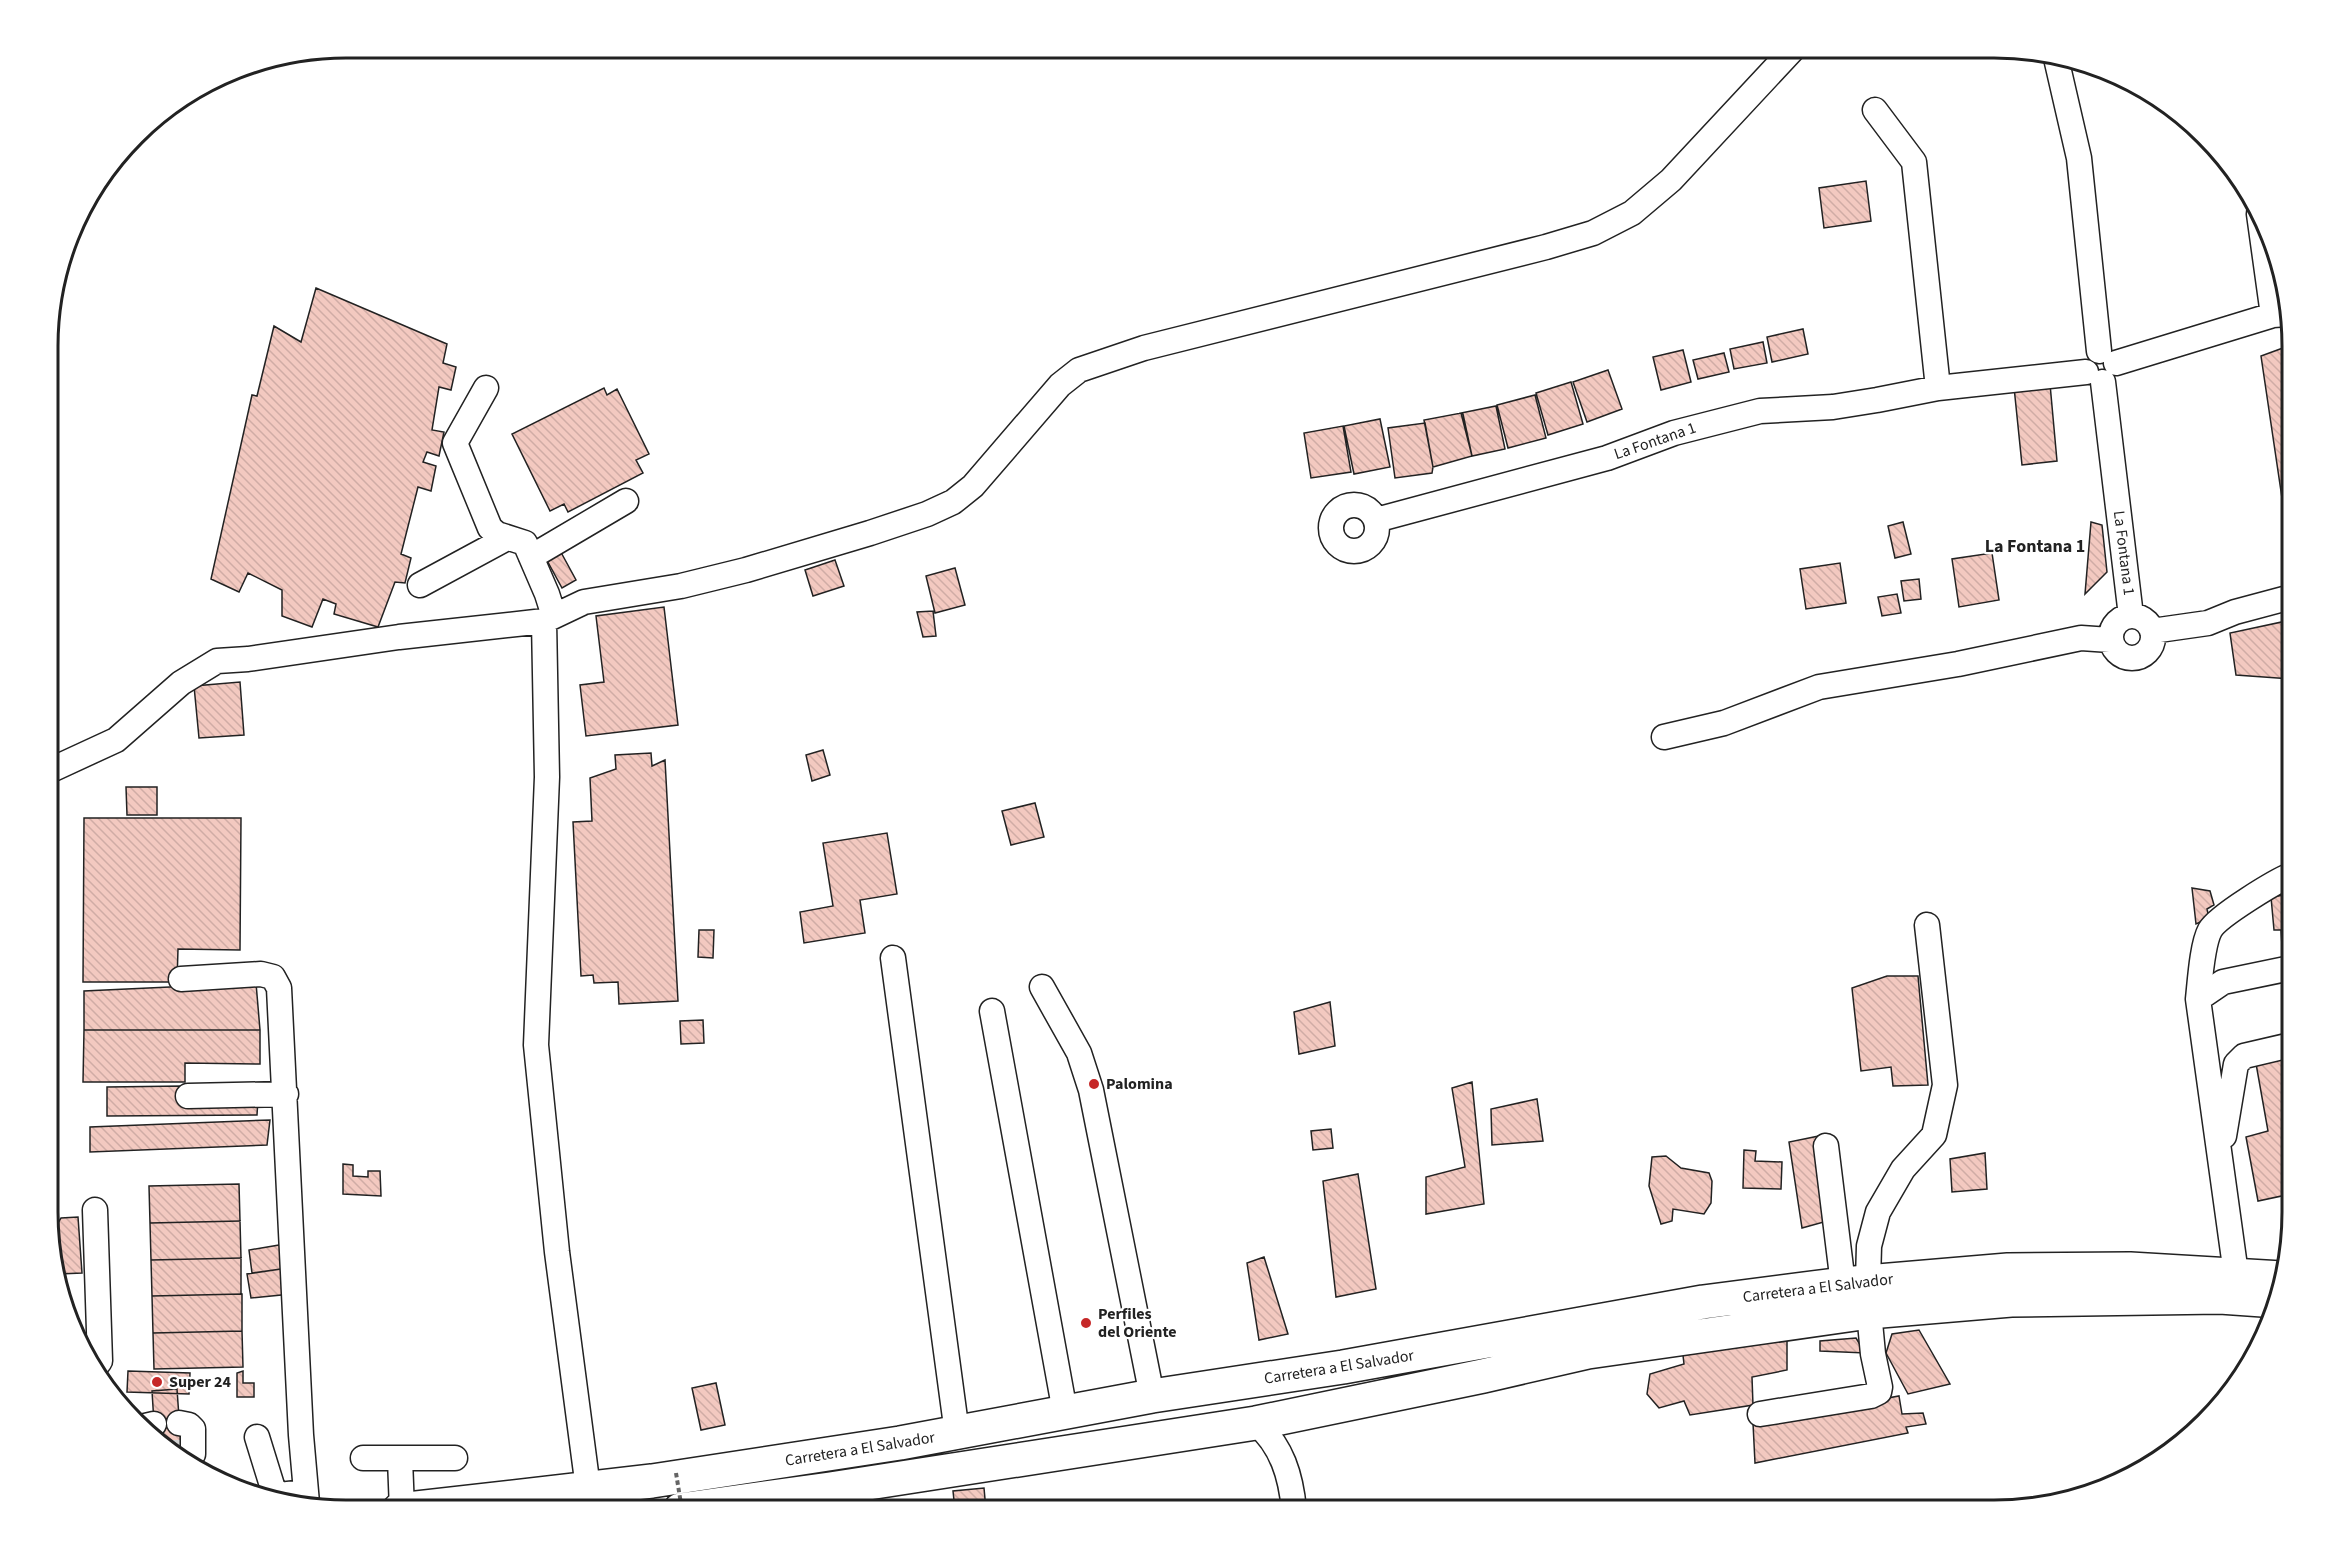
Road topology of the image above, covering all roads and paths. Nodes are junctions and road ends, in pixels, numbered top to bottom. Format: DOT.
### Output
graph roads {
  1 [pos="1785,58"];
  2 [pos="2058,66"];
  3 [pos="2073,70"];
  4 [pos="1875,110"];
  5 [pos="2089,252"];
  6 [pos="2271,269"];
  7 [pos="2277,297"];
  8 [pos="2280,315"];
  9 [pos="2101,367"];
  10 [pos="486,388"];
  11 [pos="1938,388"];
  12 [pos="626,501"];
  13 [pos="1376,520"];
  14 [pos="507,538"];
  15 [pos="531,557"];
  16 [pos="420,585"];
  17 [pos="2282,599"];
  18 [pos="2131,616"];
  19 [pos="549,619"];
  20 [pos="2152,631"];
  21 [pos="2110,639"];
  22 [pos="1664,737"];
  23 [pos="58,767"];
  24 [pos="2282,880"];
  25 [pos="1927,925"];
  26 [pos="893,958"];
  27 [pos="2282,970"];
  28 [pos="181,979"];
  29 [pos="1042,987"];
  30 [pos="2198,999"];
  31 [pos="992,1011"];
  32 [pos="2282,1047"];
  33 [pos="286,1094"];
  34 [pos="188,1096"];
  35 [pos="1826,1146"];
  36 [pos="2220,1159"];
  37 [pos="95,1210"];
  38 [pos="2276,1266"];
  39 [pos="2258,1276"];
  40 [pos="1860,1292"];
  41 [pos="2267,1300"];
  42 [pos="100,1359"];
  43 [pos="1211,1387"];
  44 [pos="1152,1396"];
  45 [pos="1065,1412"];
  46 [pos="1760,1414"];
  47 [pos="179,1423"];
  48 [pos="1256,1423"];
  49 [pos="957,1433"];
  50 [pos="257,1437"];
  51 [pos="1061,1453"];
  52 [pos="192,1454"];
  53 [pos="363,1458"];
  54 [pos="455,1458"];
  55 [pos="400,1459"];
  56 [pos="676,1473"];
  57 [pos="588,1488"];
  58 [pos="273,1490"];
  59 [pos="307,1497"];
  60 [pos="400,1500"];
  61 [pos="485,1500"];
  62 [pos="680,1500"];
  63 [pos="826,1500"];
  64 [pos="1293,1500"];
  1 -- 19 [label="street"];
  2 -- 5 [label="street, La Fontana 1"];
  3 -- 5 [label="street, La Fontana 1"];
  4 -- 11 [label="street"];
  5 -- 9 [label="street, La Fontana 1"];
  6 -- 7 [label="street, La Fontana 1"];
  8 -- 9 [label="street, La Fontana 1"];
  9 -- 11 [label="street, La Fontana 1"];
  9 -- 18 [label="street, La Fontana 1"];
  10 -- 14 [label="street"];
  11 -- 13 [label="street, La Fontana 1"];
  12 -- 15 [label="street"];
  14 -- 15 [label="street"];
  14 -- 16 [label="street"];
  15 -- 19 [label="street"];
  17 -- 20 [label="street"];
  18 -- 20 [label="street"];
  18 -- 21 [label="street"];
  19 -- 23 [label="street"];
  19 -- 57 [label="street"];
  20 -- 21 [label="street"];
  21 -- 22 [label="street"];
  24 -- 30 [label="street"];
  25 -- 40 [label="street"];
  26 -- 49 [label="street"];
  27 -- 30 [label="street"];
  28 -- 33 [label="street"];
  29 -- 44 [label="street"];
  30 -- 36 [label="street"];
  31 -- 45 [label="street"];
  32 -- 36 [label="street"];
  33 -- 34 [label="street"];
  33 -- 59 [label="street"];
  35 -- 40 [label="street"];
  36 -- 39 [label="street"];
  37 -- 42 [label="street"];
  38 -- 39 [label="street"];
  39 -- 40 [label="highway, Carretera a El Salvador"];
  40 -- 41 [label="highway, Carretera a El Salvador"];
  40 -- 43 [label="highway, Carretera a El Salvador"];
  40 -- 46 [label="street"];
  40 -- 48 [label="highway, Carretera a El Salvador"];
  43 -- 44 [label="highway, Carretera a El Salvador"];
  43 -- 51 [label="highway"];
  44 -- 45 [label="highway, Carretera a El Salvador"];
  45 -- 49 [label="highway, Carretera a El Salvador"];
  47 -- 52 [label="street"];
  48 -- 51 [label="highway, Carretera a El Salvador"];
  48 -- 64 [label="street"];
  49 -- 57 [label="highway, Carretera a El Salvador"];
  50 -- 58 [label="street"];
  51 -- 63 [label="highway, Carretera a El Salvador"];
  53 -- 55 [label="street"];
  54 -- 55 [label="street"];
  55 -- 60 [label="street"];
  56 -- 62 [label="path, bridge"];
  57 -- 61 [label="highway, Carretera a El Salvador"];
}
